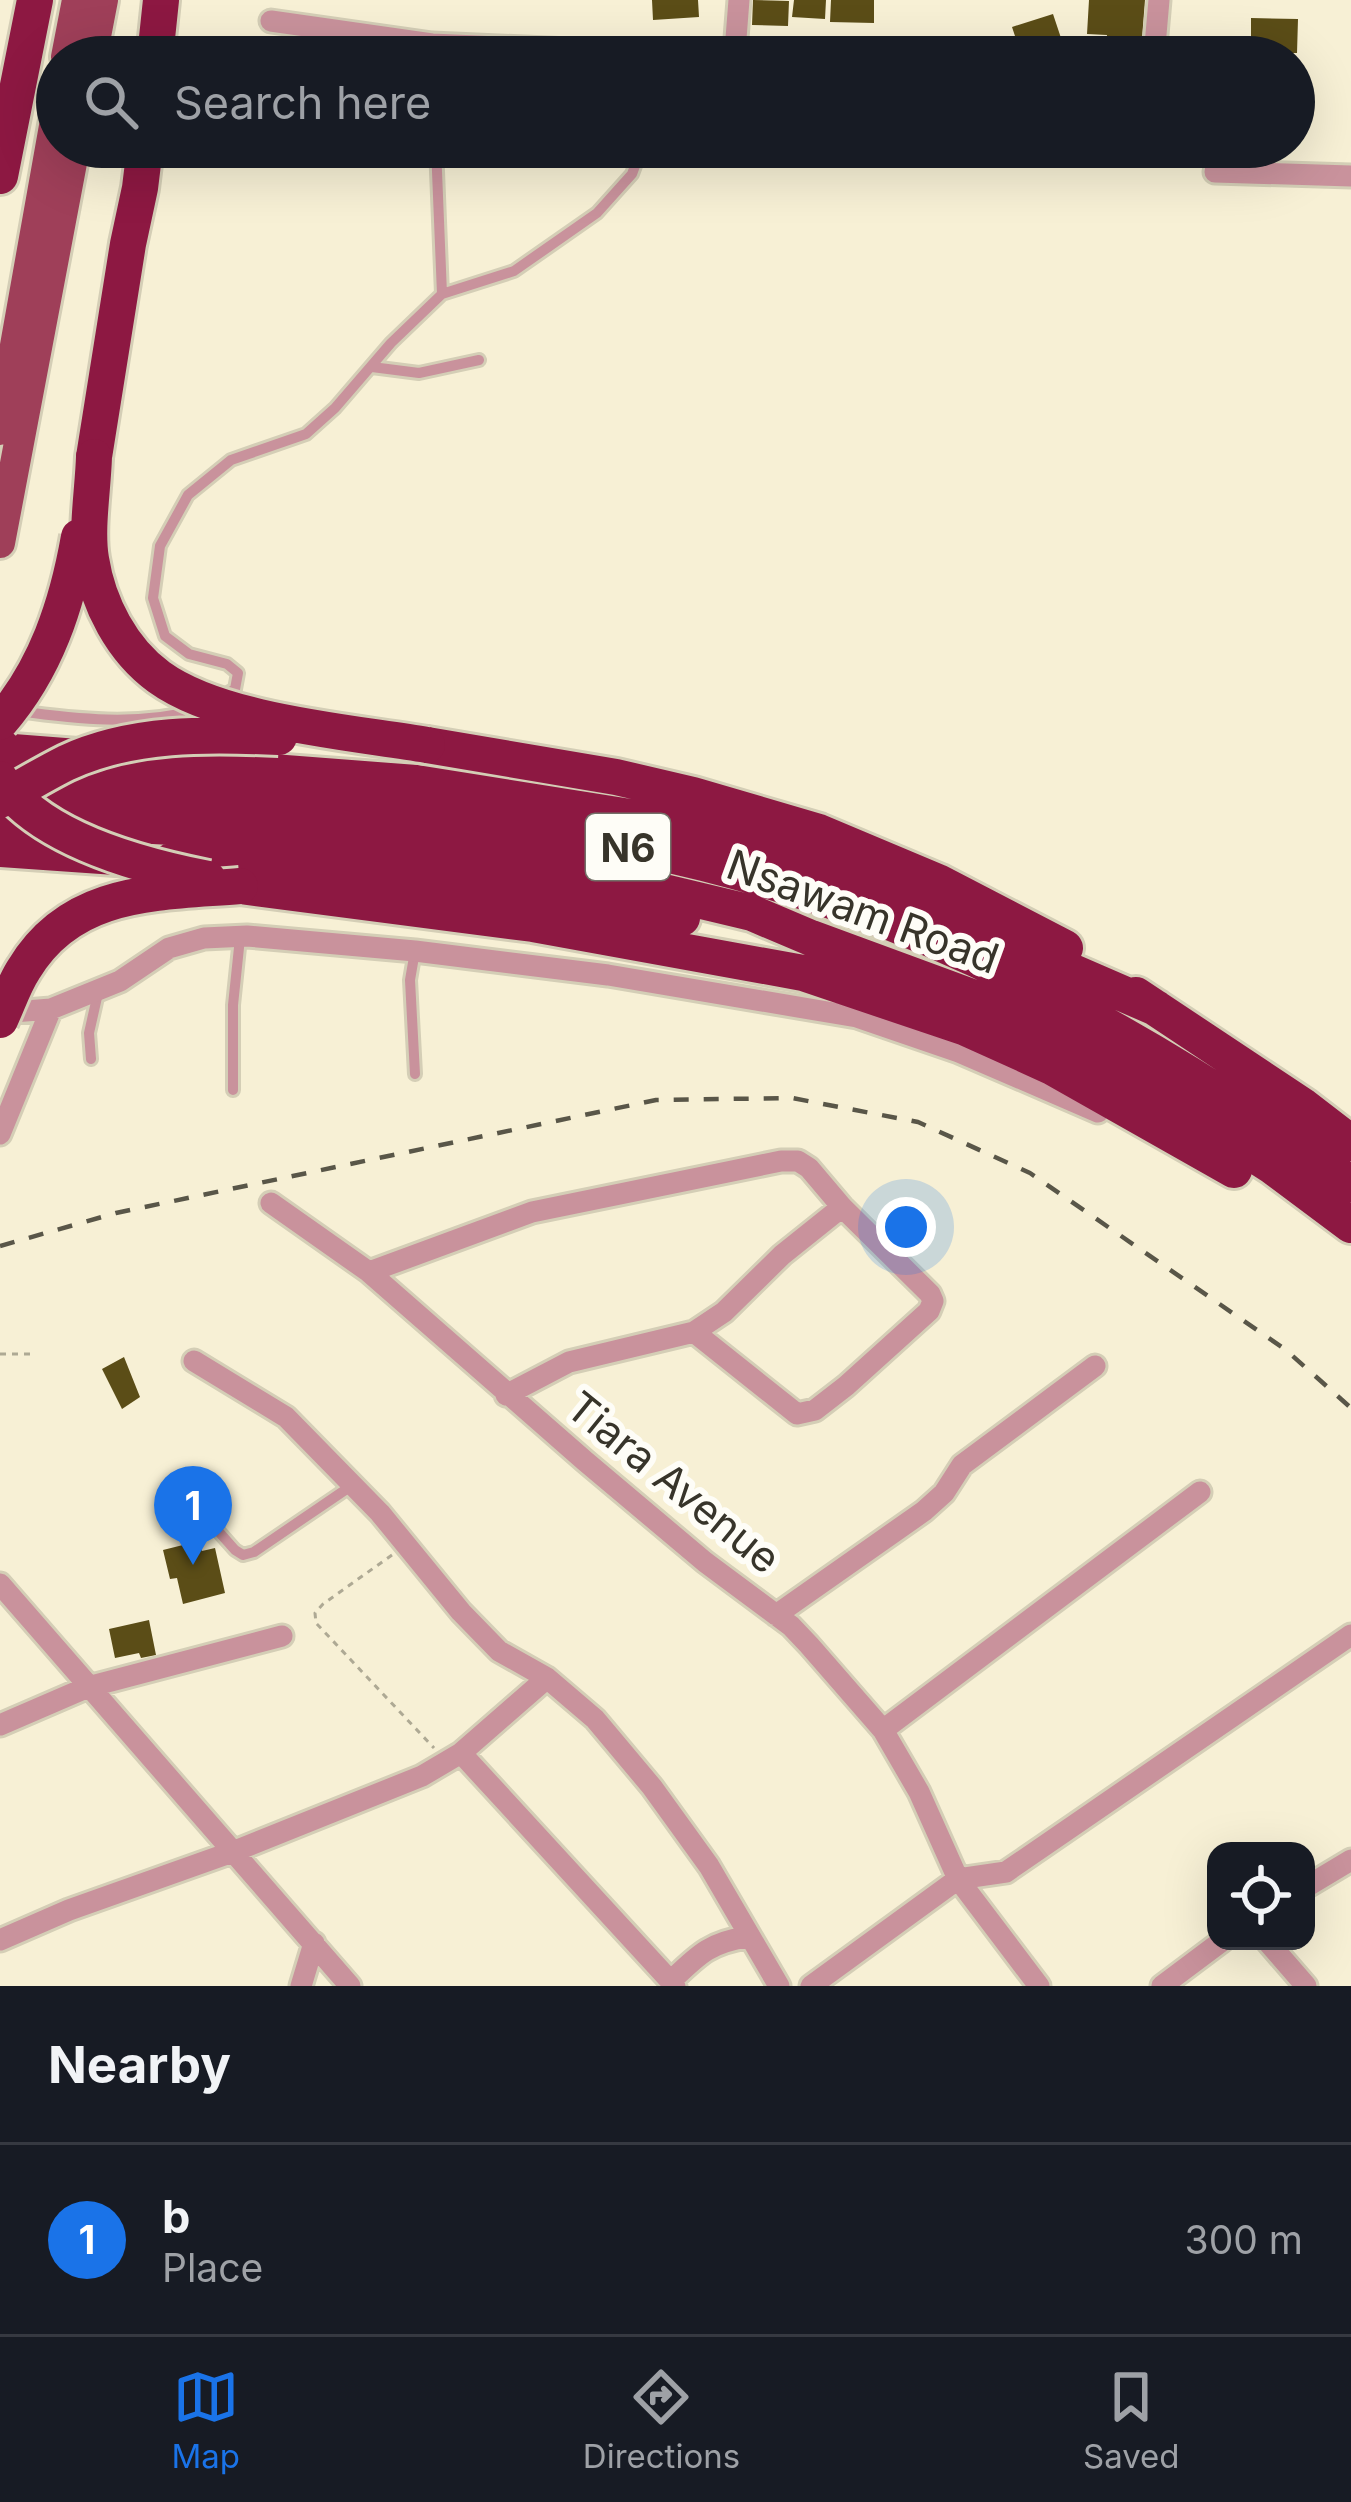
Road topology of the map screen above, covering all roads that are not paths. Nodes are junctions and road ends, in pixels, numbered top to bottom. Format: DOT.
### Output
graph roads {
  1 [pos="35,0"];
  2 [pos="77,0"];
  3 [pos="103,0"];
  4 [pos="161,0"];
  5 [pos="739,0"];
  6 [pos="1159,0"];
  7 [pos="272,21"];
  8 [pos="70,36"];
  9 [pos="96,36"];
  10 [pos="157,36"];
  11 [pos="352,36"];
  12 [pos="737,36"];
  13 [pos="1156,36"];
  14 [pos="54,168"];
  15 [pos="66,168"];
  16 [pos="142,168"];
  17 [pos="437,168"];
  18 [pos="634,168"];
  19 [pos="1215,172"];
  20 [pos="0,176"];
  21 [pos="1351,176"];
  22 [pos="53,198"];
  23 [pos="442,294"];
  24 [pos="479,360"];
  25 [pos="372,367"];
  26 [pos="0,430"];
  27 [pos="94,457"];
  28 [pos="0,543"];
  29 [pos="0,709"];
  30 [pos="0,722"];
  31 [pos="427,745"];
  32 [pos="0,751"];
  33 [pos="0,782"];
  34 [pos="0,800"];
  35 [pos="0,818"];
  36 [pos="0,849"];
  37 [pos="239,886"];
  38 [pos="240,937"];
  39 [pos="811,938"];
  40 [pos="415,951"];
  41 [pos="99,990"];
  42 [pos="1156,1008"];
  43 [pos="51,1009"];
  44 [pos="0,1016"];
  45 [pos="91,1059"];
  46 [pos="415,1074"];
  47 [pos="233,1090"];
  48 [pos="0,1134"];
  49 [pos="1351,1143"];
  50 [pos="1196,1147"];
  51 [pos="1351,1184"];
  52 [pos="271,1203"];
  53 [pos="842,1208"];
  54 [pos="1351,1225"];
  55 [pos="1351,1249"];
  56 [pos="369,1272"];
  57 [pos="694,1332"];
  58 [pos="194,1361"];
  59 [pos="1095,1366"];
  60 [pos="506,1395"];
  61 [pos="351,1486"];
  62 [pos="1199,1492"];
  63 [pos="202,1514"];
  64 [pos="0,1584"];
  65 [pos="776,1615"];
  66 [pos="1351,1635"];
  67 [pos="283,1636"];
  68 [pos="547,1678"];
  69 [pos="88,1688"];
  70 [pos="0,1725"];
  71 [pos="883,1730"];
  72 [pos="454,1758"];
  73 [pos="235,1851"];
  74 [pos="1351,1860"];
  75 [pos="958,1880"];
  76 [pos="1315,1882"];
  77 [pos="748,1937"];
  78 [pos="0,1940"];
  79 [pos="314,1942"];
  80 [pos="1210,1950"];
  81 [pos="1275,1950"];
  82 [pos="673,1983"];
  83 [pos="301,1986"];
  84 [pos="350,1986"];
  85 [pos="779,1986"];
  86 [pos="811,1986"];
  87 [pos="1040,1986"];
  88 [pos="1162,1986"];
  89 [pos="1306,1986"];
  1 -- 20 [label="highway"];
  2 -- 8 [label="main road"];
  3 -- 9 [label="main road"];
  4 -- 10 [label="highway"];
  5 -- 12 [label="street"];
  6 -- 13 [label="street"];
  7 -- 11 [label="street"];
  14 -- 22 [label="main road"];
  15 -- 22 [label="main road"];
  16 -- 27 [label="highway"];
  17 -- 23 [label="lane"];
  18 -- 23 [label="lane"];
  19 -- 21 [label="street"];
  22 -- 26 [label="main road"];
  22 -- 28 [label="main road"];
  23 -- 25 [label="lane"];
  24 -- 25 [label="lane"];
  25 -- 29 [label="lane"];
  27 -- 30 [label="highway, bridge"];
  27 -- 31 [label="highway, bridge"];
  31 -- 34 [label="highway, bridge"];
  31 -- 42 [label="highway"];
  32 -- 42 [label="highway"];
  33 -- 37 [label="highway, bridge"];
  33 -- 51 [label="highway, Nsawam Road / N6"];
  35 -- 39 [label="highway, Nsawam Road / N6"];
  36 -- 39 [label="highway"];
  37 -- 44 [label="highway, bridge"];
  37 -- 50 [label="highway"];
  38 -- 40 [label="street"];
  38 -- 41 [label="street"];
  38 -- 47 [label="lane"];
  39 -- 54 [label="highway, Nsawam Road / N6"];
  40 -- 46 [label="lane"];
  40 -- 50 [label="street"];
  41 -- 43 [label="street"];
  41 -- 45 [label="lane"];
  42 -- 49 [label="highway"];
  43 -- 44 [label="street"];
  43 -- 48 [label="street"];
  50 -- 55 [label="highway"];
  52 -- 56 [label="street, Tiara Avenue"];
  53 -- 56 [label="street"];
  53 -- 57 [label="street"];
  53 -- 57 [label="street"];
  56 -- 60 [label="street, Tiara Avenue"];
  57 -- 60 [label="street"];
  58 -- 61 [label="street"];
  59 -- 65 [label="street"];
  60 -- 65 [label="street, Tiara Avenue"];
  61 -- 63 [label="lane"];
  61 -- 68 [label="street"];
  62 -- 71 [label="street"];
  64 -- 69 [label="street"];
  65 -- 71 [label="street, Tiara Avenue"];
  66 -- 75 [label="street"];
  67 -- 69 [label="street"];
  68 -- 72 [label="street"];
  68 -- 77 [label="street"];
  69 -- 70 [label="street"];
  69 -- 73 [label="street"];
  71 -- 75 [label="street, Tiara Avenue"];
  72 -- 73 [label="street"];
  72 -- 82 [label="street"];
  73 -- 78 [label="street"];
  73 -- 79 [label="street"];
  74 -- 76 [label="street"];
  75 -- 86 [label="street"];
  75 -- 87 [label="street, Tiara Avenue"];
  77 -- 82 [label="street"];
  77 -- 85 [label="street"];
  79 -- 83 [label="street"];
  79 -- 84 [label="street"];
  80 -- 88 [label="street"];
  81 -- 89 [label="street"];
}
